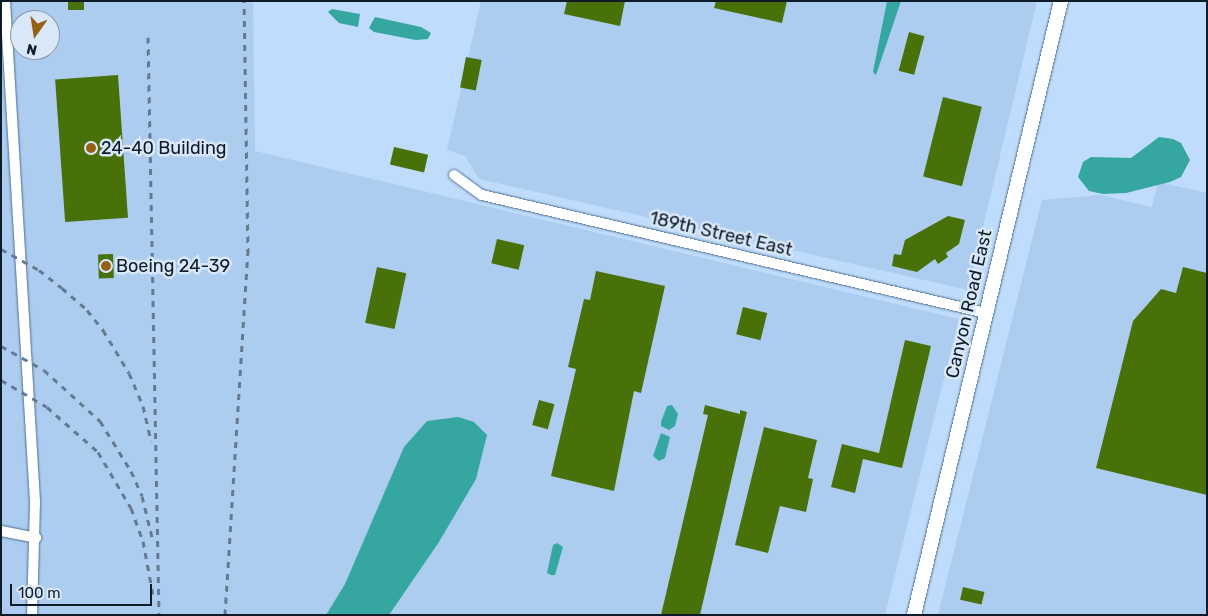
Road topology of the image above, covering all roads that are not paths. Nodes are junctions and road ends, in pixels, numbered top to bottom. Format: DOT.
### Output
graph roads {
  1 [pos="5,1"];
  2 [pos="1060,1"];
  3 [pos="454,175"];
  4 [pos="986,313"];
  5 [pos="1,531"];
  6 [pos="36,538"];
  7 [pos="916,614"];
  8 [pos="32,615"];
  1 -- 6 [label="street"];
  2 -- 4 [label="main road, Canyon Road East"];
  3 -- 4 [label="street, 189th Street East"];
  4 -- 7 [label="main road, Canyon Road East"];
  5 -- 6 [label="street"];
  6 -- 8 [label="street"];
}
